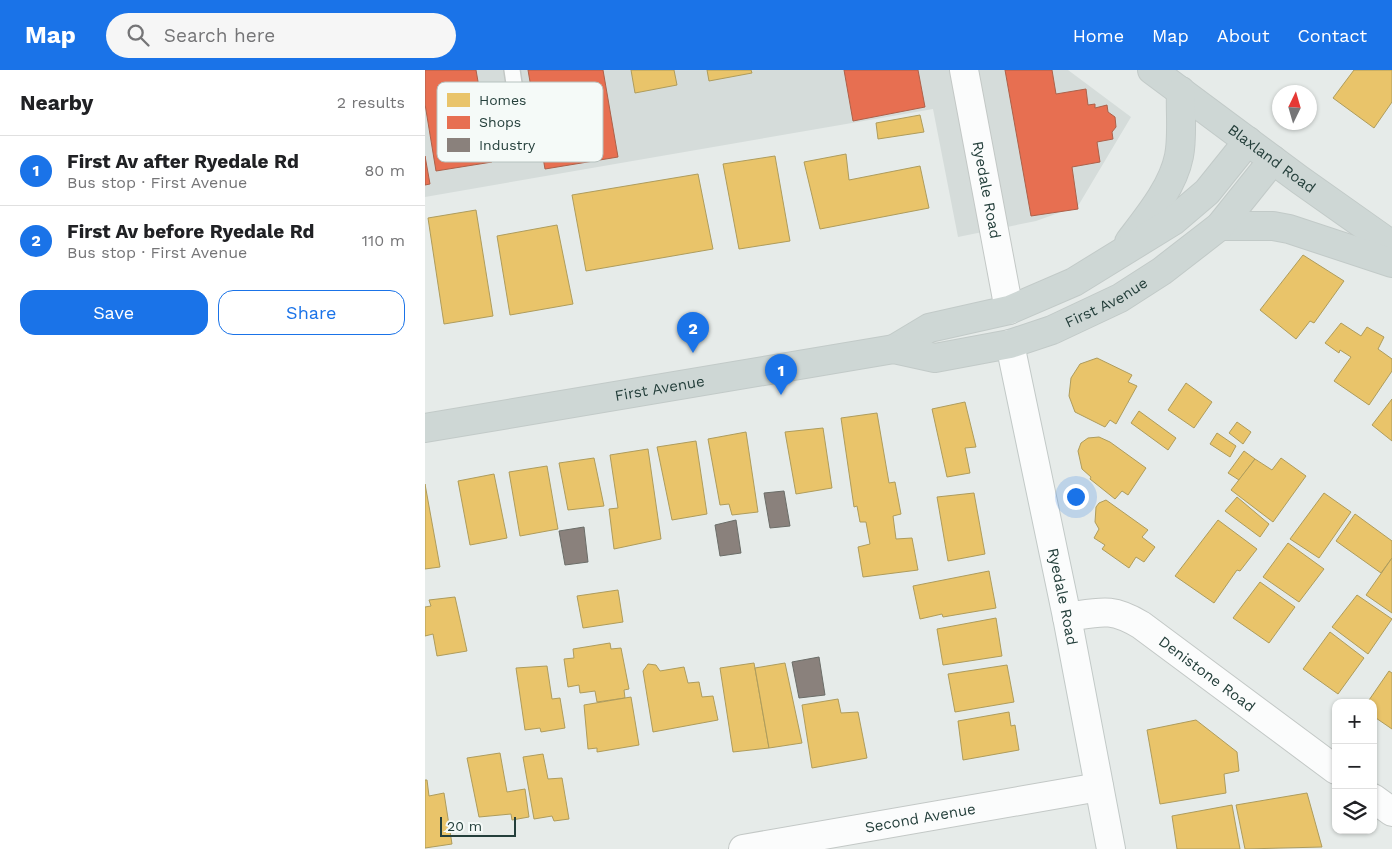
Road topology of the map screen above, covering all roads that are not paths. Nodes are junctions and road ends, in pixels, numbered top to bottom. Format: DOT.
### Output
graph roads {
  1 [pos="964,70"];
  2 [pos="1152,70"];
  3 [pos="1181,91"];
  4 [pos="1248,141"];
  5 [pos="1273,160"];
  6 [pos="1220,226"];
  7 [pos="1392,245"];
  8 [pos="1123,252"];
  9 [pos="1392,263"];
  10 [pos="1009,310"];
  11 [pos="1010,344"];
  12 [pos="894,350"];
  13 [pos="425,428"];
  14 [pos="1067,617"];
  15 [pos="1332,767"];
  16 [pos="1099,787"];
  17 [pos="1377,801"];
  18 [pos="1392,812"];
  19 [pos="743,849"];
  20 [pos="1111,849"];
  1 -- 10 [label="street, Ryedale Road"];
  2 -- 3 [label="main road, Blaxland Road"];
  3 -- 4 [label="main road, Blaxland Road"];
  3 -- 8 [label="main road"];
  4 -- 5 [label="main road, Blaxland Road"];
  4 -- 8 [label="main road, First Avenue"];
  5 -- 6 [label="main road, First Avenue"];
  5 -- 7 [label="main road, Blaxland Road"];
  6 -- 9 [label="main road"];
  6 -- 11 [label="main road, First Avenue"];
  8 -- 10 [label="main road, First Avenue"];
  10 -- 12 [label="main road, First Avenue"];
  11 -- 12 [label="main road, First Avenue"];
  11 -- 14 [label="street, Ryedale Road"];
  12 -- 13 [label="main road, First Avenue"];
  14 -- 15 [label="street, Denistone Road"];
  14 -- 16 [label="street, Ryedale Road"];
  16 -- 19 [label="street, Second Avenue"];
  16 -- 20 [label="street, Ryedale Road"];
  17 -- 18 [label="street"];
}
